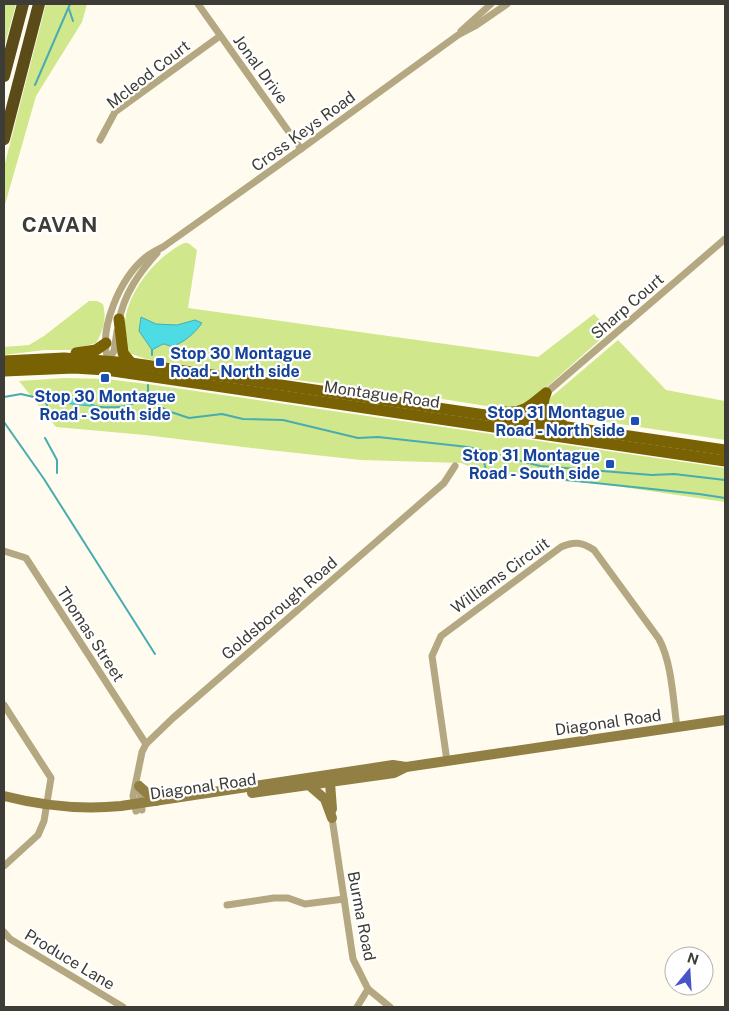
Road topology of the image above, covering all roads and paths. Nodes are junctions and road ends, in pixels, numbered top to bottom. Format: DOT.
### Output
graph roads {
  1 [pos="23,4"];
  2 [pos="39,4"];
  3 [pos="198,4"];
  4 [pos="492,4"];
  5 [pos="507,4"];
  6 [pos="458,35"];
  7 [pos="220,36"];
  8 [pos="4,76"];
  9 [pos="4,139"];
  10 [pos="100,140"];
  11 [pos="301,149"];
  12 [pos="725,239"];
  13 [pos="163,247"];
  14 [pos="119,319"];
  15 [pos="106,343"];
  16 [pos="23,360"];
  17 [pos="108,360"];
  18 [pos="4,361"];
  19 [pos="131,363"];
  20 [pos="74,368"];
  21 [pos="4,371"];
  22 [pos="168,379"];
  23 [pos="546,394"];
  24 [pos="460,411"];
  25 [pos="586,429"];
  26 [pos="725,450"];
  27 [pos="725,461"];
  28 [pos="454,466"];
  29 [pos="4,551"];
  30 [pos="4,705"];
  31 [pos="725,720"];
  32 [pos="677,727"];
  33 [pos="146,744"];
  34 [pos="447,761"];
  35 [pos="406,767"];
  36 [pos="311,782"];
  37 [pos="138,783"];
  38 [pos="330,783"];
  39 [pos="4,796"];
  40 [pos="156,801"];
  41 [pos="4,802"];
  42 [pos="138,807"];
  43 [pos="45,808"];
  44 [pos="332,818"];
  45 [pos="4,866"];
  46 [pos="344,899"];
  47 [pos="227,905"];
  48 [pos="4,932"];
  49 [pos="368,989"];
  50 [pos="123,1007"];
  51 [pos="357,1007"];
  52 [pos="390,1007"];
  1 -- 8 [label="highway"];
  2 -- 9 [label="highway"];
  3 -- 7 [label="street, Jonal Drive"];
  4 -- 6 [label="street, Cross Keys Road"];
  5 -- 6 [label="street, Cross Keys Road"];
  6 -- 11 [label="street, Cross Keys Road"];
  7 -- 10 [label="street, Mcleod Court"];
  7 -- 11 [label="street, Jonal Drive"];
  11 -- 13 [label="street, Cross Keys Road"];
  12 -- 23 [label="street, Sharp Court"];
  13 -- 14 [label="street, Cross Keys Road"];
  13 -- 15 [label="street, Cross Keys Road"];
  14 -- 17 [label="street, Cross Keys Road"];
  14 -- 19 [label="main road"];
  15 -- 16 [label="main road"];
  15 -- 17 [label="street, Cross Keys Road"];
  16 -- 17 [label="main road, Montague Road"];
  16 -- 18 [label="main road, Montague Road"];
  17 -- 19 [label="main road, Montague Road"];
  17 -- 20 [label="main road"];
  17 -- 22 [label="main road"];
  19 -- 24 [label="main road, Montague Road"];
  20 -- 21 [label="main road, Montague Road"];
  20 -- 22 [label="main road, Montague Road"];
  22 -- 27 [label="main road, Montague Road"];
  23 -- 24 [label="main road"];
  23 -- 25 [label="main road"];
  24 -- 25 [label="main road, Montague Road"];
  25 -- 26 [label="main road, Montague Road"];
  28 -- 33 [label="street, Goldsborough Road"];
  29 -- 33 [label="street, Thomas Street"];
  30 -- 43 [label="street"];
  31 -- 32 [label="street, Diagonal Road"];
  32 -- 34 [label="street, Diagonal Road"];
  32 -- 34 [label="street, Williams Circuit"];
  33 -- 37 [label="street"];
  34 -- 35 [label="street, Diagonal Road"];
  35 -- 36 [label="street, Diagonal Road"];
  35 -- 38 [label="street, Diagonal Road"];
  36 -- 38 [label="street"];
  36 -- 40 [label="street, Diagonal Road"];
  36 -- 42 [label="street, Diagonal Road"];
  36 -- 44 [label="street"];
  37 -- 40 [label="street"];
  37 -- 42 [label="street"];
  38 -- 44 [label="street"];
  39 -- 43 [label="street, Diagonal Road"];
  40 -- 42 [label="street, Diagonal Road"];
  41 -- 43 [label="street, Diagonal Road"];
  42 -- 43 [label="street, Diagonal Road"];
  43 -- 45 [label="street"];
  44 -- 46 [label="street, Burma Road"];
  46 -- 47 [label="street"];
  46 -- 49 [label="street, Burma Road"];
  48 -- 50 [label="street, Produce Lane"];
  49 -- 51 [label="street"];
  49 -- 52 [label="street, Burma Road"];
}
